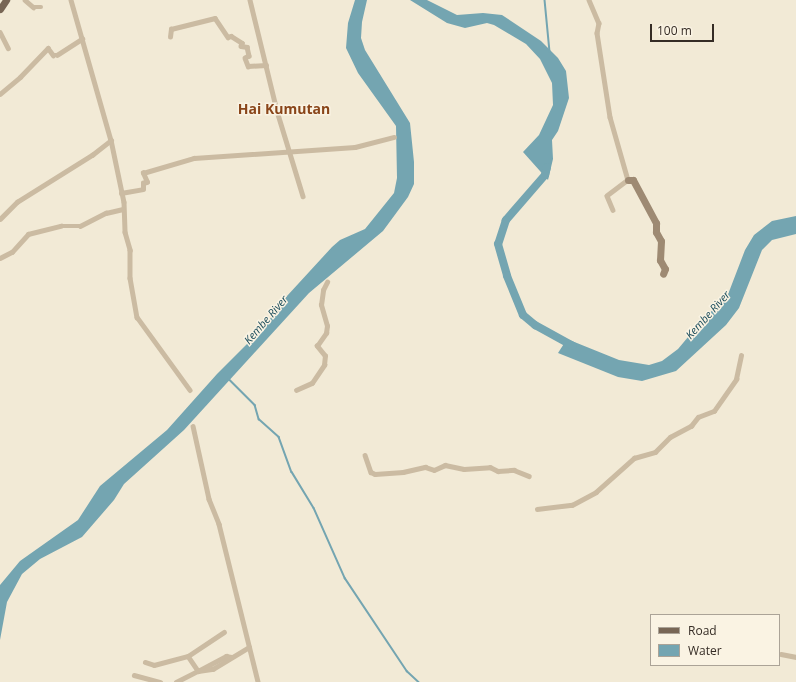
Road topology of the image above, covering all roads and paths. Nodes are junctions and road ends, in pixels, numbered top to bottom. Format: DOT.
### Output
graph roads {
  1 [pos="6,0"];
  2 [pos="25,0"];
  3 [pos="71,0"];
  4 [pos="250,0"];
  5 [pos="589,0"];
  6 [pos="40,7"];
  7 [pos="0,9"];
  8 [pos="0,32"];
  9 [pos="170,37"];
  10 [pos="82,39"];
  11 [pos="8,48"];
  12 [pos="266,64"];
  13 [pos="0,94"];
  14 [pos="394,137"];
  15 [pos="111,140"];
  16 [pos="291,151"];
  17 [pos="628,180"];
  18 [pos="121,193"];
  19 [pos="303,196"];
  20 [pos="123,209"];
  21 [pos="613,210"];
  22 [pos="0,219"];
  23 [pos="0,258"];
  24 [pos="663,274"];
  25 [pos="327,282"];
  26 [pos="741,356"];
  27 [pos="190,390"];
  28 [pos="296,390"];
  29 [pos="193,426"];
  30 [pos="365,455"];
  31 [pos="529,476"];
  32 [pos="536,509"];
  33 [pos="224,632"];
  34 [pos="249,647"];
  35 [pos="781,654"];
  36 [pos="188,656"];
  37 [pos="796,657"];
  38 [pos="145,662"];
  39 [pos="198,671"];
  40 [pos="134,676"];
  41 [pos="160,682"];
  42 [pos="176,682"];
  43 [pos="258,682"];
  1 -- 7 [label="main road"];
  2 -- 6 [label="street"];
  3 -- 10 [label="street"];
  4 -- 12 [label="street"];
  5 -- 17 [label="street"];
  8 -- 11 [label="street"];
  9 -- 12 [label="street"];
  10 -- 13 [label="street"];
  10 -- 15 [label="street"];
  12 -- 16 [label="street"];
  14 -- 16 [label="street"];
  15 -- 18 [label="street"];
  15 -- 22 [label="street"];
  16 -- 18 [label="street"];
  16 -- 19 [label="street"];
  17 -- 21 [label="street"];
  17 -- 24 [label="street"];
  18 -- 20 [label="street"];
  20 -- 23 [label="street"];
  20 -- 27 [label="street"];
  25 -- 28 [label="street"];
  26 -- 32 [label="street"];
  29 -- 34 [label="street"];
  30 -- 31 [label="street"];
  33 -- 36 [label="street"];
  34 -- 39 [label="street"];
  34 -- 43 [label="street"];
  35 -- 37 [label="street"];
  36 -- 38 [label="street"];
  36 -- 39 [label="street"];
  39 -- 42 [label="street"];
  40 -- 41 [label="street"];
}
